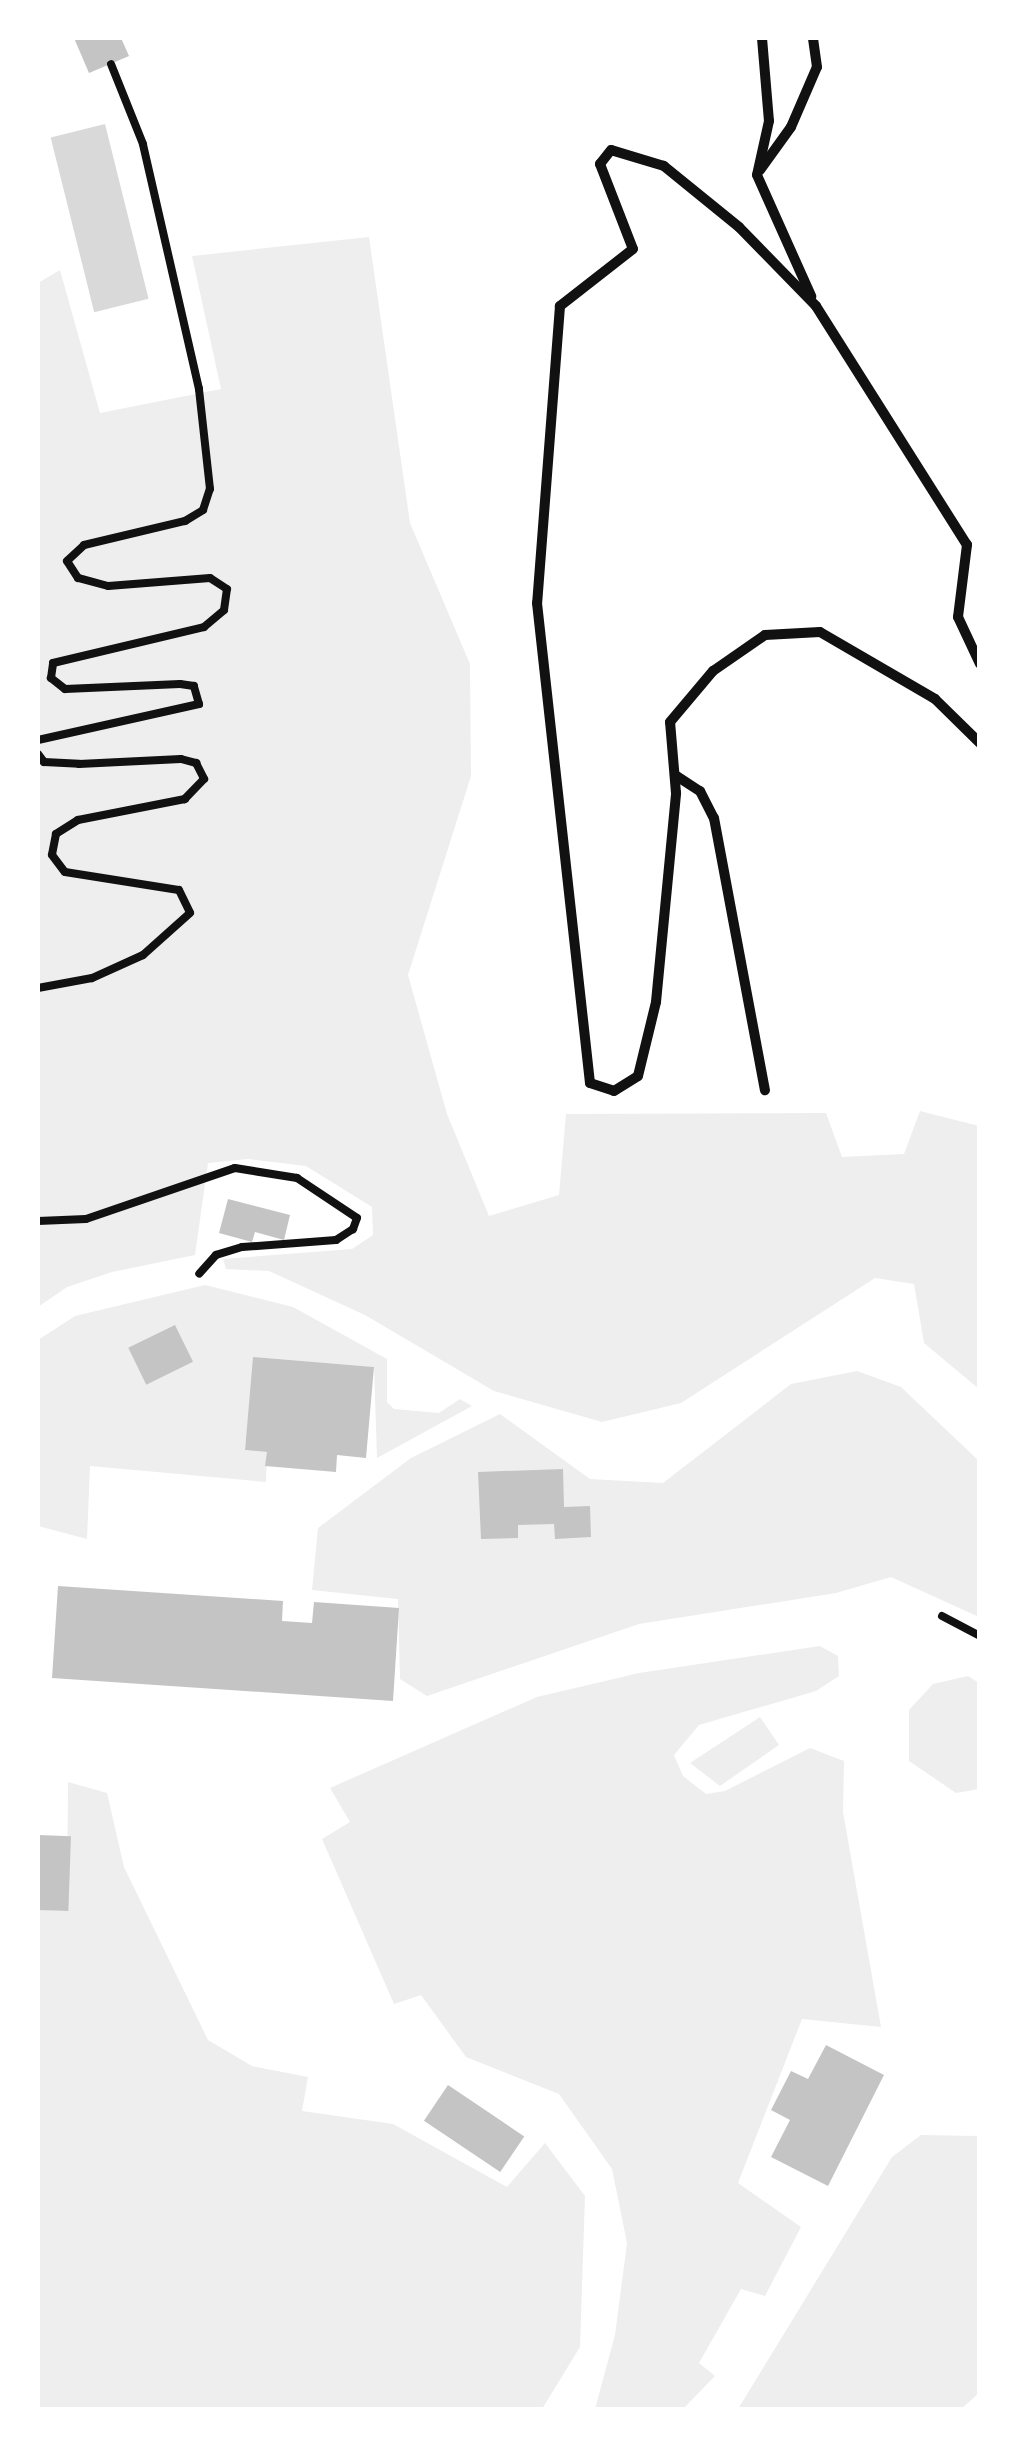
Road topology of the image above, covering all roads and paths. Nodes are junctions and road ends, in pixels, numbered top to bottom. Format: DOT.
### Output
graph roads {
  1 [pos="762,38"];
  2 [pos="813,38"];
  3 [pos="110,64"];
  4 [pos="757,175"];
  5 [pos="816,306"];
  6 [pos="980,664"];
  7 [pos="38,740"];
  8 [pos="980,743"];
  9 [pos="38,754"];
  10 [pos="675,776"];
  11 [pos="38,988"];
  12 [pos="764,1090"];
  13 [pos="38,1221"];
  14 [pos="199,1274"];
  15 [pos="942,1616"];
  16 [pos="980,1636"];
  1 -- 4 [label="street"];
  2 -- 4 [label="street"];
  3 -- 7 [label="lane"];
  4 -- 5 [label="street"];
  5 -- 6 [label="street"];
  5 -- 10 [label="street"];
  8 -- 10 [label="street"];
  9 -- 11 [label="lane"];
  10 -- 12 [label="street"];
  13 -- 14 [label="lane"];
  15 -- 16 [label="lane"];
}
